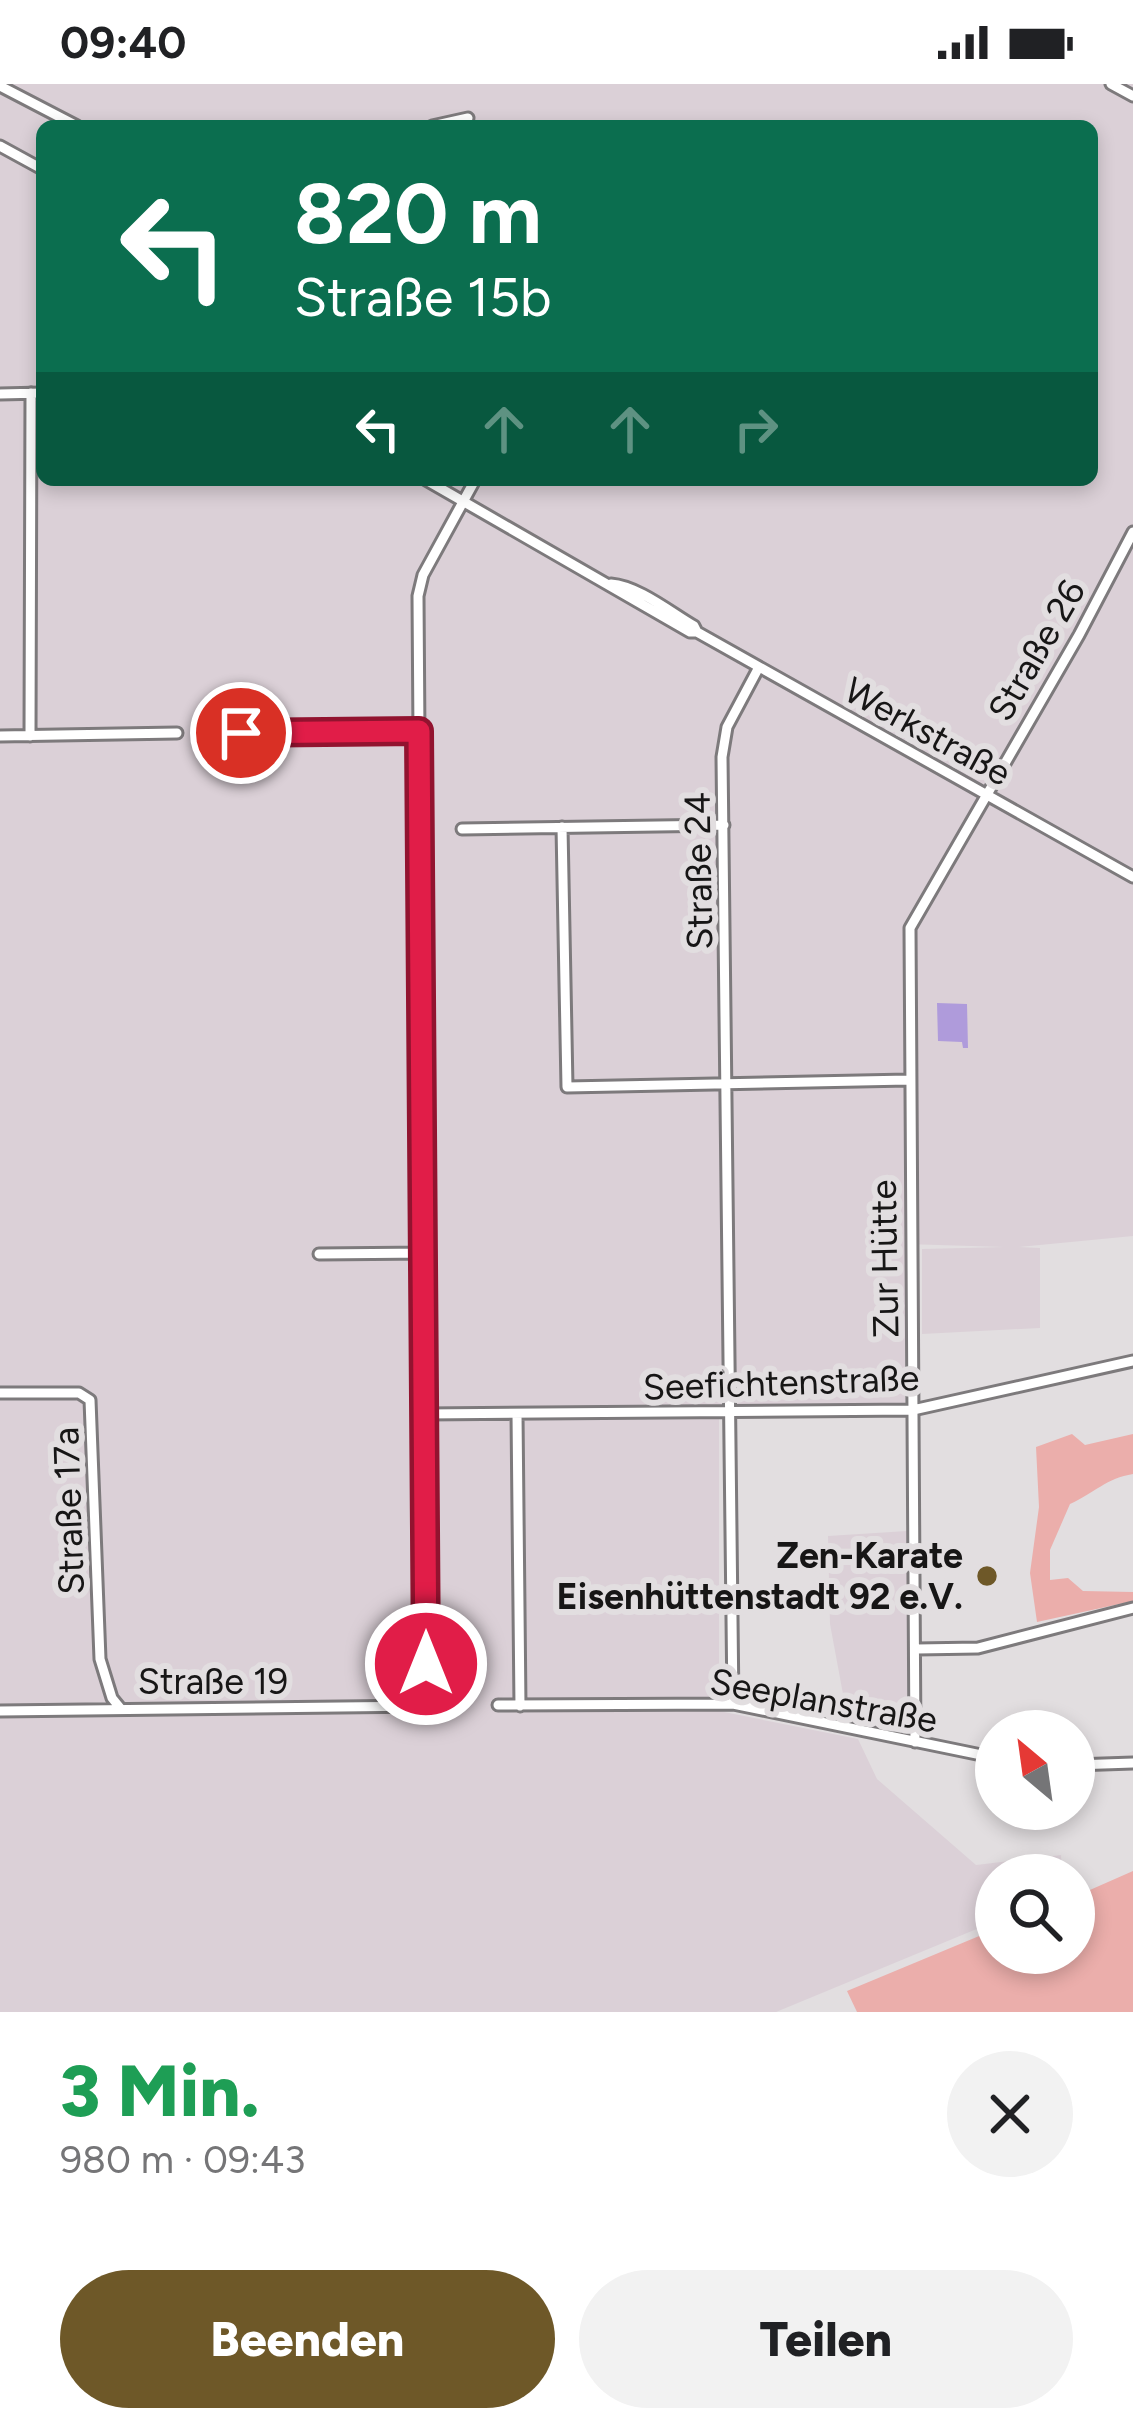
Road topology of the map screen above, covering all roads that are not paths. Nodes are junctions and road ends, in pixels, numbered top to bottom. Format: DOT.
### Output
graph roads {
  1 [pos="1112,84"];
  2 [pos="0,86"];
  3 [pos="1133,96"];
  4 [pos="468,118"];
  5 [pos="65,120"];
  6 [pos="459,120"];
  7 [pos="0,146"];
  8 [pos="36,166"];
  9 [pos="36,393"];
  10 [pos="0,394"];
  11 [pos="36,442"];
  12 [pos="436,486"];
  13 [pos="472,486"];
  14 [pos="463,502"];
  15 [pos="1133,532"];
  16 [pos="759,667"];
  17 [pos="419,731"];
  18 [pos="177,733"];
  19 [pos="224,733"];
  20 [pos="0,736"];
  21 [pos="30,736"];
  22 [pos="984,794"];
  23 [pos="724,825"];
  24 [pos="562,827"];
  25 [pos="462,829"];
  26 [pos="1133,877"];
  27 [pos="908,1080"];
  28 [pos="728,1082"];
  29 [pos="426,1253"];
  30 [pos="319,1254"];
  31 [pos="1133,1361"];
  32 [pos="0,1394"];
  33 [pos="913,1410"];
  34 [pos="730,1411"];
  35 [pos="426,1414"];
  36 [pos="517,1414"];
  37 [pos="1133,1609"];
  38 [pos="917,1649"];
  39 [pos="733,1704"];
  40 [pos="498,1706"];
  41 [pos="520,1706"];
  42 [pos="121,1709"];
  43 [pos="0,1711"];
  44 [pos="915,1742"];
  45 [pos="975,1754"];
  46 [pos="1133,1762"];
  47 [pos="1095,1764"];
  1 -- 3 [label="street"];
  2 -- 5 [label="street"];
  4 -- 6 [label="street"];
  7 -- 8 [label="street"];
  9 -- 10 [label="street"];
  11 -- 21 [label="street"];
  12 -- 14 [label="street, Werkstraße"];
  13 -- 14 [label="street"];
  14 -- 16 [label="street, Werkstraße"];
  14 -- 17 [label="street"];
  15 -- 22 [label="street, Straße 26"];
  16 -- 22 [label="street, Werkstraße"];
  16 -- 23 [label="street, Straße 24"];
  17 -- 19 [label="street"];
  17 -- 29 [label="street"];
  18 -- 21 [label="street"];
  20 -- 21 [label="street"];
  22 -- 26 [label="street, Werkstraße"];
  22 -- 27 [label="street, Zur Hütte"];
  23 -- 24 [label="street"];
  23 -- 28 [label="street, Straße 24"];
  24 -- 25 [label="street"];
  24 -- 28 [label="street"];
  27 -- 28 [label="street"];
  27 -- 33 [label="street, Zur Hütte"];
  28 -- 34 [label="street, Straße 24"];
  29 -- 30 [label="street"];
  29 -- 35 [label="street"];
  31 -- 33 [label="street, Seefichtenstraße"];
  32 -- 42 [label="street, Straße 17a"];
  33 -- 34 [label="street, Seefichtenstraße"];
  33 -- 38 [label="street, Zur Hütte"];
  34 -- 36 [label="street, Seefichtenstraße"];
  34 -- 39 [label="street, Straße 24"];
  35 -- 36 [label="street, Seefichtenstraße"];
  35 -- 42 [label="street, Straße 19"];
  36 -- 41 [label="street"];
  37 -- 38 [label="street"];
  38 -- 44 [label="street, Zur Hütte"];
  39 -- 41 [label="street, Seeplanstraße"];
  39 -- 44 [label="street, Seeplanstraße"];
  40 -- 41 [label="street, Seeplanstraße"];
  42 -- 43 [label="street, Straße 19"];
  44 -- 45 [label="street, Seeplanstraße"];
  46 -- 47 [label="street"];
}
